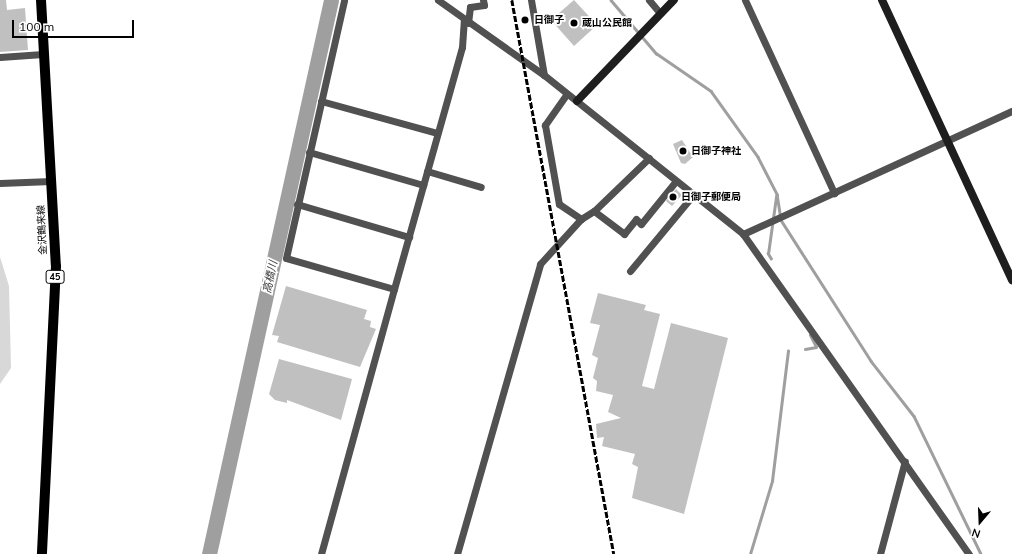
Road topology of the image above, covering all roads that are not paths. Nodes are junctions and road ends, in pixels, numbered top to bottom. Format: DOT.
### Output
graph roads {
  1 [pos="41,0"];
  2 [pos="344,0"];
  3 [pos="438,0"];
  4 [pos="483,0"];
  5 [pos="532,0"];
  6 [pos="649,0"];
  7 [pos="674,0"];
  8 [pos="746,0"];
  9 [pos="882,0"];
  10 [pos="660,13"];
  11 [pos="466,21"];
  12 [pos="43,54"];
  13 [pos="0,57"];
  14 [pos="544,75"];
  15 [pos="566,94"];
  16 [pos="321,101"];
  17 [pos="576,101"];
  18 [pos="1012,111"];
  19 [pos="437,133"];
  20 [pos="948,140"];
  21 [pos="309,152"];
  22 [pos="649,158"];
  23 [pos="427,171"];
  24 [pos="51,181"];
  25 [pos="676,181"];
  26 [pos="0,183"];
  27 [pos="423,185"];
  28 [pos="481,188"];
  29 [pos="834,193"];
  30 [pos="693,195"];
  31 [pos="297,204"];
  32 [pos="594,211"];
  33 [pos="581,219"];
  34 [pos="743,234"];
  35 [pos="409,237"];
  36 [pos="630,270"];
  37 [pos="1012,280"];
  38 [pos="394,289"];
  39 [pos="904,461"];
  40 [pos="42,554"];
  41 [pos="321,554"];
  42 [pos="457,554"];
  43 [pos="880,554"];
  44 [pos="969,554"];
  1 -- 12 [label="main road, 金沢鶴来線 / 45"];
  2 -- 16 [label="street"];
  3 -- 11 [label="street"];
  4 -- 11 [label="street"];
  5 -- 14 [label="street"];
  6 -- 10 [label="street"];
  7 -- 10 [label="street"];
  8 -- 29 [label="street"];
  9 -- 20 [label="street"];
  10 -- 17 [label="street"];
  11 -- 14 [label="street"];
  11 -- 19 [label="street"];
  12 -- 13 [label="street"];
  12 -- 24 [label="main road, 金沢鶴来線 / 45"];
  14 -- 15 [label="street"];
  15 -- 17 [label="street"];
  15 -- 33 [label="street"];
  16 -- 19 [label="street"];
  16 -- 21 [label="street"];
  17 -- 22 [label="street"];
  18 -- 20 [label="street"];
  19 -- 23 [label="street"];
  20 -- 29 [label="street"];
  20 -- 37 [label="street"];
  21 -- 27 [label="street"];
  21 -- 31 [label="street"];
  22 -- 25 [label="street"];
  22 -- 32 [label="street"];
  23 -- 27 [label="street"];
  23 -- 28 [label="street"];
  24 -- 26 [label="street"];
  24 -- 40 [label="main road, 金沢鶴来線 / 45"];
  25 -- 30 [label="street"];
  25 -- 32 [label="street"];
  27 -- 35 [label="street"];
  29 -- 34 [label="street"];
  30 -- 34 [label="street"];
  30 -- 36 [label="street"];
  31 -- 35 [label="street"];
  31 -- 38 [label="street"];
  32 -- 33 [label="street"];
  33 -- 42 [label="street"];
  34 -- 39 [label="street"];
  35 -- 38 [label="street"];
  38 -- 41 [label="street"];
  39 -- 43 [label="street"];
  39 -- 44 [label="street"];
}
